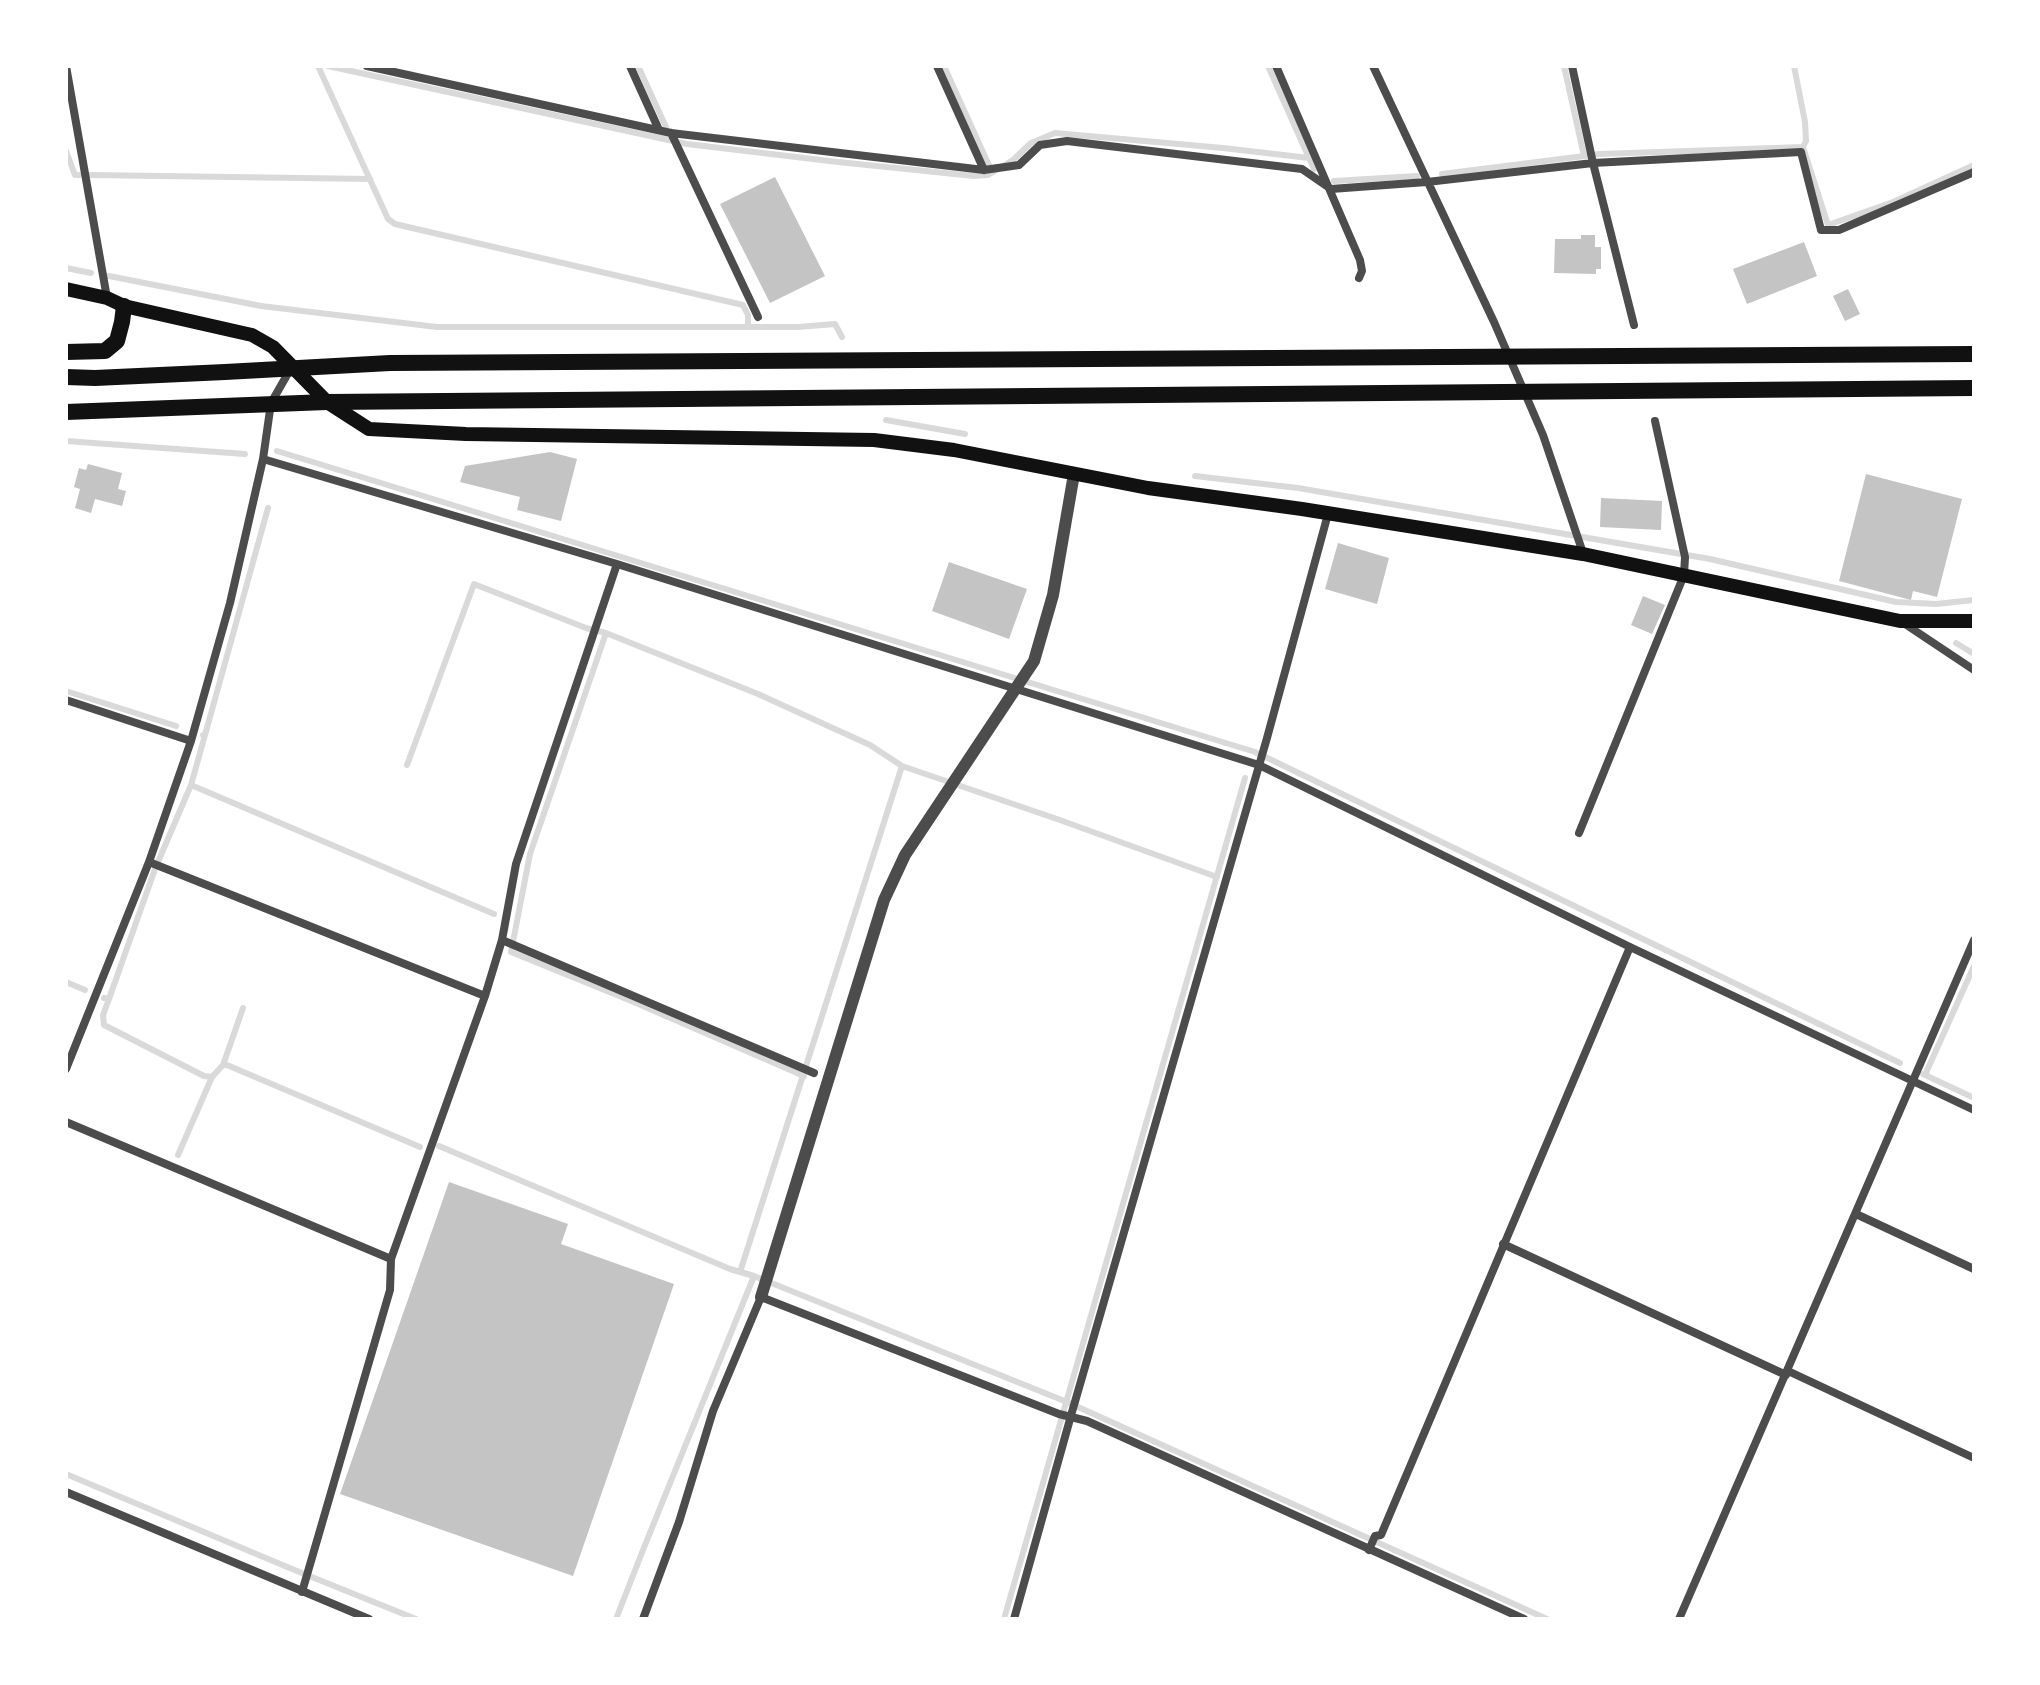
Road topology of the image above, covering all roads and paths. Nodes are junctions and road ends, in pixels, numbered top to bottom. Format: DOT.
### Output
graph roads {
  1 [pos="367,66"];
  2 [pos="630,66"];
  3 [pos="937,66"];
  4 [pos="1276,66"];
  5 [pos="1373,66"];
  6 [pos="1572,66"];
  7 [pos="69,69"];
  8 [pos="659,130"];
  9 [pos="672,135"];
  10 [pos="1592,157"];
  11 [pos="986,170"];
  12 [pos="1974,172"];
  13 [pos="1427,182"];
  14 [pos="1331,189"];
  15 [pos="1359,278"];
  16 [pos="66,289"];
  17 [pos="107,298"];
  18 [pos="124,306"];
  19 [pos="758,317"];
  20 [pos="1634,325"];
  21 [pos="66,352"];
  22 [pos="1974,354"];
  23 [pos="1509,357"];
  24 [pos="292,367"];
  25 [pos="66,377"];
  26 [pos="1974,388"];
  27 [pos="1524,392"];
  28 [pos="327,402"];
  29 [pos="271,403"];
  30 [pos="66,412"];
  31 [pos="1655,421"];
  32 [pos="263,459"];
  33 [pos="1074,474"];
  34 [pos="1328,514"];
  35 [pos="1582,550"];
  36 [pos="617,564"];
  37 [pos="1684,575"];
  38 [pos="1900,621"];
  39 [pos="1974,621"];
  40 [pos="1974,670"];
  41 [pos="1017,688"];
  42 [pos="66,700"];
  43 [pos="191,741"];
  44 [pos="1260,759"];
  45 [pos="1579,833"];
  46 [pos="154,864"];
  47 [pos="1974,940"];
  48 [pos="509,943"];
  49 [pos="1630,947"];
  50 [pos="485,996"];
  51 [pos="66,1069"];
  52 [pos="809,1071"];
  53 [pos="1913,1082"];
  54 [pos="1974,1110"];
  55 [pos="66,1122"];
  56 [pos="1856,1214"];
  57 [pos="1503,1244"];
  58 [pos="391,1259"];
  59 [pos="1974,1269"];
  60 [pos="761,1297"];
  61 [pos="1787,1373"];
  62 [pos="1067,1415"];
  63 [pos="1974,1458"];
  64 [pos="66,1492"];
  65 [pos="1370,1548"];
  66 [pos="303,1588"];
  67 [pos="369,1619"];
  68 [pos="643,1619"];
  69 [pos="1014,1619"];
  70 [pos="1524,1619"];
  71 [pos="1679,1619"];
  1 -- 8 [label="street"];
  2 -- 8 [label="street"];
  3 -- 11 [label="street"];
  4 -- 14 [label="street"];
  5 -- 13 [label="street"];
  6 -- 10 [label="street"];
  7 -- 17 [label="street"];
  8 -- 9 [label="street"];
  9 -- 11 [label="street"];
  9 -- 19 [label="street"];
  10 -- 12 [label="street"];
  10 -- 13 [label="street"];
  10 -- 20 [label="street"];
  11 -- 14 [label="street"];
  13 -- 14 [label="street"];
  13 -- 23 [label="street"];
  14 -- 15 [label="street"];
  16 -- 17 [label="main road"];
  17 -- 18 [label="main road"];
  18 -- 21 [label="highway"];
  18 -- 24 [label="main road"];
  22 -- 23 [label="highway"];
  23 -- 24 [label="highway"];
  23 -- 27 [label="street"];
  24 -- 25 [label="highway"];
  24 -- 28 [label="main road"];
  24 -- 29 [label="street"];
  26 -- 27 [label="highway"];
  27 -- 28 [label="highway"];
  27 -- 35 [label="street"];
  28 -- 29 [label="highway"];
  28 -- 33 [label="main road"];
  29 -- 30 [label="highway"];
  29 -- 32 [label="street"];
  31 -- 37 [label="street"];
  32 -- 36 [label="street"];
  32 -- 43 [label="street"];
  33 -- 34 [label="main road"];
  33 -- 41 [label="street"];
  34 -- 35 [label="main road"];
  34 -- 44 [label="street"];
  35 -- 37 [label="main road"];
  36 -- 41 [label="street"];
  36 -- 48 [label="street"];
  37 -- 38 [label="main road"];
  37 -- 45 [label="street"];
  38 -- 39 [label="main road"];
  38 -- 40 [label="street"];
  41 -- 44 [label="street"];
  41 -- 60 [label="street"];
  42 -- 43 [label="street"];
  43 -- 46 [label="street"];
  44 -- 49 [label="street"];
  44 -- 62 [label="street"];
  46 -- 50 [label="street"];
  46 -- 51 [label="street"];
  47 -- 53 [label="street"];
  48 -- 50 [label="street"];
  48 -- 52 [label="street"];
  49 -- 53 [label="street"];
  49 -- 57 [label="street"];
  50 -- 58 [label="street"];
  53 -- 54 [label="street"];
  53 -- 56 [label="street"];
  55 -- 58 [label="street"];
  56 -- 59 [label="street"];
  56 -- 61 [label="street"];
  57 -- 61 [label="street"];
  57 -- 65 [label="street"];
  58 -- 66 [label="street"];
  60 -- 62 [label="street"];
  60 -- 68 [label="street"];
  61 -- 63 [label="street"];
  61 -- 71 [label="street"];
  62 -- 65 [label="street"];
  62 -- 69 [label="street"];
  64 -- 66 [label="street"];
  65 -- 70 [label="street"];
  66 -- 67 [label="street"];
}
